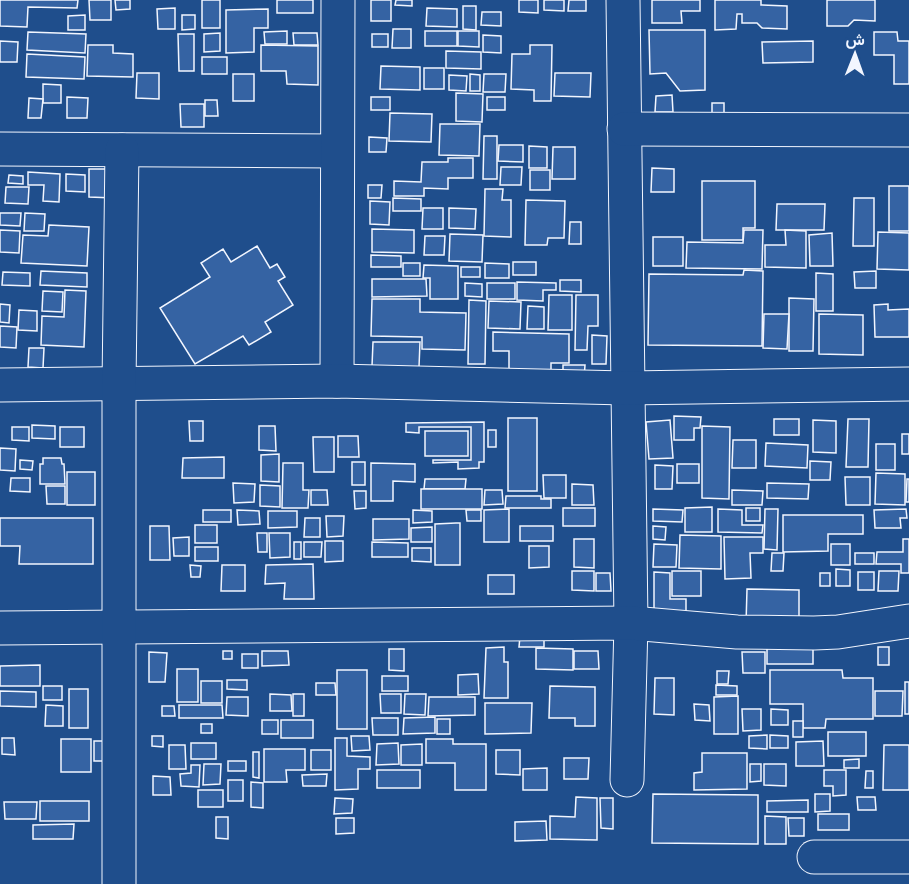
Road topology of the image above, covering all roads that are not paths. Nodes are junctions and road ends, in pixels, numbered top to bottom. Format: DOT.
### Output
graph roads {
  1 [pos="338,0"];
  2 [pos="623,0"];
  3 [pos="624,129"];
  4 [pos="909,130"];
  5 [pos="0,149"];
  6 [pos="122,150"];
  7 [pos="336,151"];
  8 [pos="337,381"];
  9 [pos="909,384"];
  10 [pos="0,385"];
  11 [pos="119,385"];
  12 [pos="626,388"];
  13 [pos="909,621"];
  14 [pos="631,623"];
  15 [pos="119,627"];
  16 [pos="0,628"];
  17 [pos="627,780"];
  18 [pos="814,857"];
  19 [pos="909,857"];
  20 [pos="119,884"];
  1 -- 7 [label="street"];
  2 -- 3 [label="street"];
  3 -- 4 [label="street"];
  3 -- 12 [label="street"];
  5 -- 6 [label="street"];
  6 -- 7 [label="street"];
  6 -- 11 [label="street"];
  7 -- 8 [label="street"];
  8 -- 11 [label="street"];
  8 -- 12 [label="street"];
  9 -- 12 [label="street"];
  10 -- 11 [label="street"];
  11 -- 15 [label="street"];
  12 -- 14 [label="street"];
  13 -- 14 [label="street"];
  14 -- 15 [label="street"];
  14 -- 17 [label="street"];
  15 -- 16 [label="street"];
  15 -- 20 [label="street"];
  18 -- 19 [label="street"];
}
